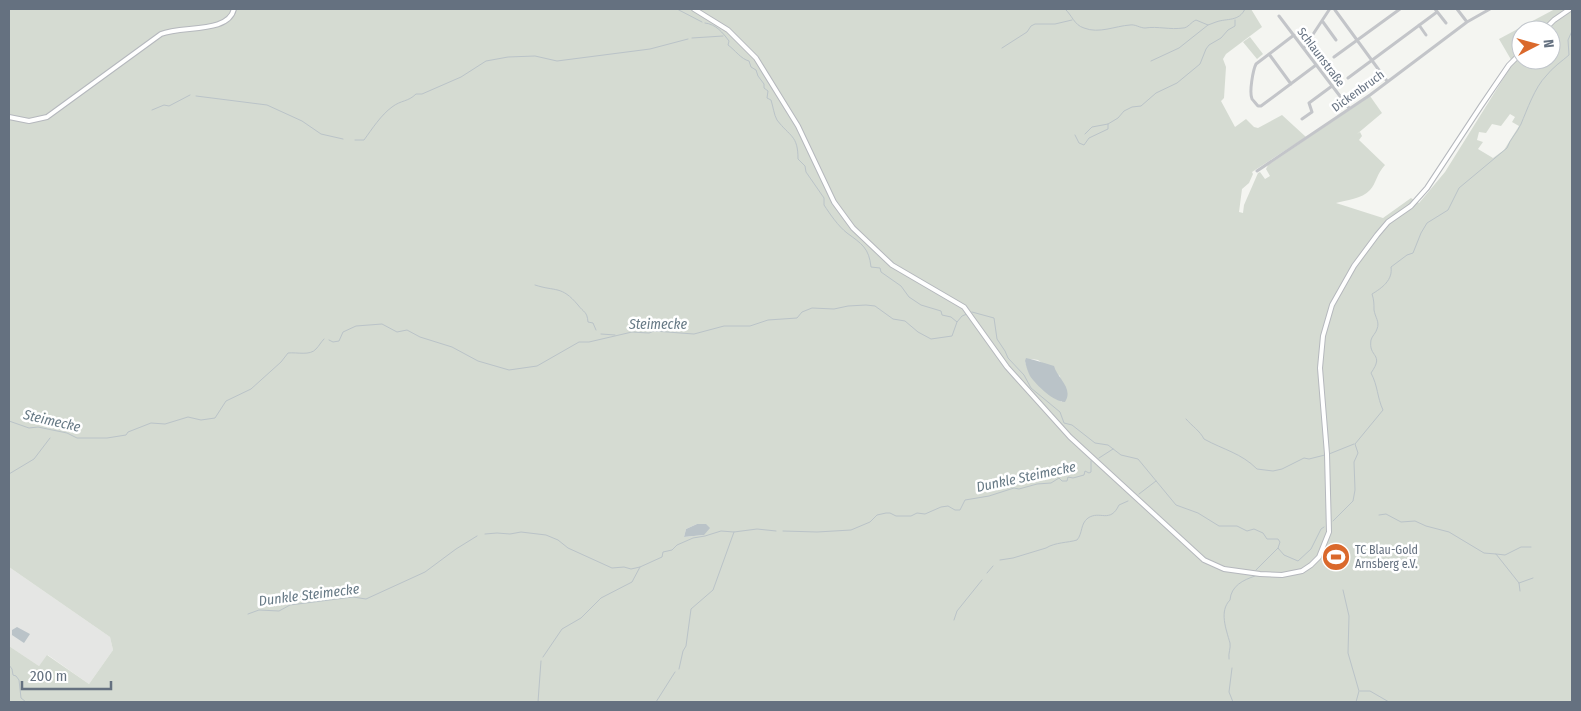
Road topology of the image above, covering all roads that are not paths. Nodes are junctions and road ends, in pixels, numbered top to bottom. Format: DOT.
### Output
graph roads {
  1 [pos="234,9"];
  2 [pos="694,9"];
  3 [pos="1400,9"];
  4 [pos="1457,9"];
  5 [pos="1490,9"];
  6 [pos="1570,9"];
  7 [pos="1328,10"];
  8 [pos="1335,10"];
  9 [pos="1436,10"];
  10 [pos="1279,16"];
  11 [pos="1554,20"];
  12 [pos="1323,22"];
  13 [pos="1467,22"];
  14 [pos="1446,23"];
  15 [pos="1419,25"];
  16 [pos="1294,35"];
  17 [pos="1426,35"];
  18 [pos="1336,40"];
  19 [pos="1357,41"];
  20 [pos="1304,48"];
  21 [pos="1269,54"];
  22 [pos="1334,57"];
  23 [pos="1372,61"];
  24 [pos="1511,63"];
  25 [pos="1316,65"];
  26 [pos="1348,78"];
  27 [pos="1387,80"];
  28 [pos="1291,84"];
  29 [pos="1332,86"];
  30 [pos="1349,108"];
  31 [pos="9,117"];
  32 [pos="1302,119"];
  33 [pos="1257,171"];
  1 -- 31 [label="main road"];
  2 -- 24 [label="main road"];
  3 -- 19 [label="street"];
  4 -- 13 [label="street"];
  5 -- 13 [label="street, Dickenbruch"];
  6 -- 11 [label="main road"];
  7 -- 8 [label="street"];
  7 -- 12 [label="street"];
  8 -- 19 [label="street"];
  9 -- 14 [label="street"];
  9 -- 15 [label="street"];
  10 -- 16 [label="street, Schlaunstraße"];
  12 -- 18 [label="street"];
  12 -- 20 [label="street"];
  13 -- 27 [label="street, Dickenbruch"];
  15 -- 17 [label="street"];
  15 -- 23 [label="street"];
  16 -- 20 [label="street, Schlaunstraße"];
  16 -- 21 [label="street"];
  19 -- 22 [label="street"];
  19 -- 23 [label="street"];
  20 -- 25 [label="street, Schlaunstraße"];
  21 -- 28 [label="street"];
  21 -- 28 [label="street"];
  23 -- 26 [label="street"];
  23 -- 27 [label="street"];
  25 -- 28 [label="street"];
  25 -- 29 [label="street, Schlaunstraße"];
  27 -- 30 [label="street, Dickenbruch"];
  29 -- 30 [label="street, Schlaunstraße"];
  29 -- 32 [label="street"];
  30 -- 33 [label="street, Dickenbruch"];
}
